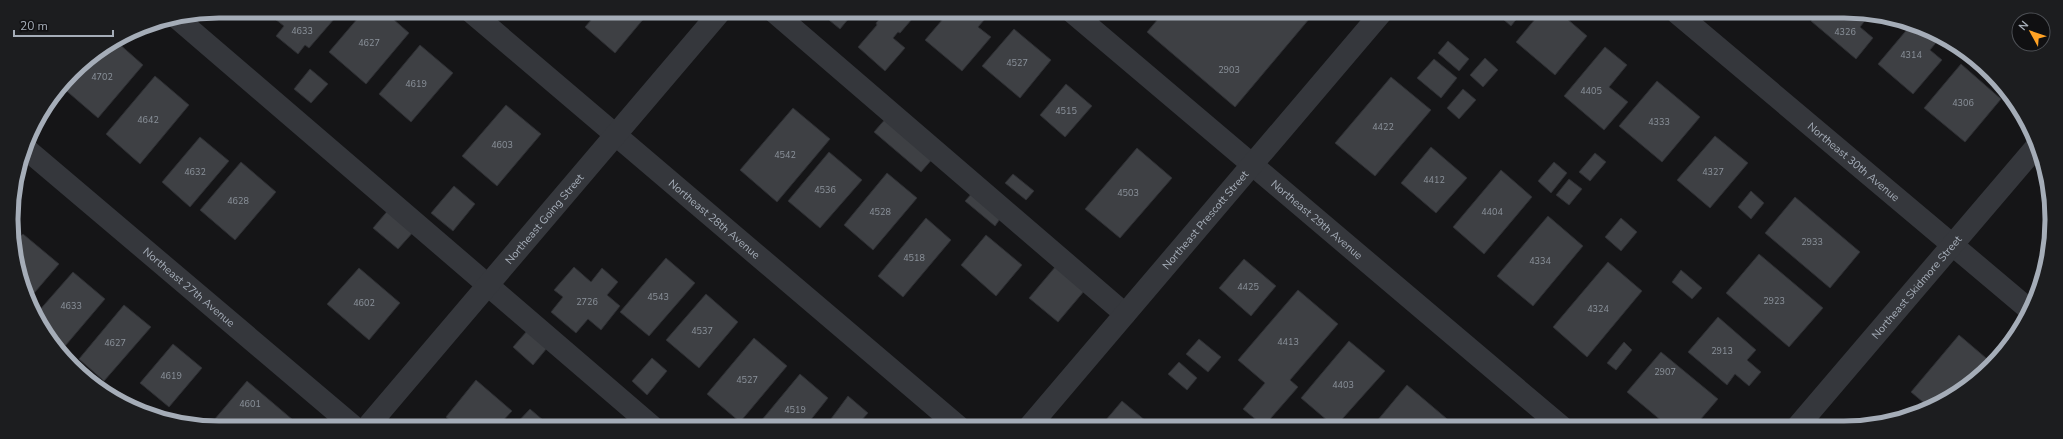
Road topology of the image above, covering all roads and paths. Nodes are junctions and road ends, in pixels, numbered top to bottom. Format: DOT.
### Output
graph roads {
  1 [pos="478,18"];
  2 [pos="715,18"];
  3 [pos="781,18"];
  4 [pos="1079,18"];
  5 [pos="1373,18"];
  6 [pos="1683,18"];
  7 [pos="181,22"];
  8 [pos="616,134"];
  9 [pos="2033,151"];
  10 [pos="30,152"];
  11 [pos="1253,164"];
  12 [pos="1953,245"];
  13 [pos="487,286"];
  14 [pos="2025,306"];
  15 [pos="1125,314"];
  16 [pos="347,421"];
  17 [pos="372,421"];
  18 [pos="646,421"];
  19 [pos="952,421"];
  20 [pos="1034,421"];
  21 [pos="1555,421"];
  22 [pos="1803,421"];
  1 -- 8 [label="street, Northeast 28th Avenue"];
  2 -- 8 [label="street, Northeast Going Street"];
  3 -- 15 [label="street"];
  4 -- 11 [label="street, Northeast 29th Avenue"];
  5 -- 11 [label="street, Northeast Prescott Street"];
  6 -- 12 [label="street, Northeast 30th Avenue"];
  7 -- 13 [label="street"];
  8 -- 13 [label="street, Northeast Going Street"];
  8 -- 19 [label="street, Northeast 28th Avenue"];
  9 -- 12 [label="street, Northeast Skidmore Street"];
  10 -- 16 [label="street, Northeast 27th Avenue"];
  11 -- 15 [label="street, Northeast Prescott Street"];
  11 -- 21 [label="street, Northeast 29th Avenue"];
  12 -- 14 [label="street, Northeast 30th Avenue"];
  12 -- 22 [label="street, Northeast Skidmore Street"];
  13 -- 17 [label="street, Northeast Going Street"];
  13 -- 18 [label="street"];
  15 -- 20 [label="street, Northeast Prescott Street"];
}
